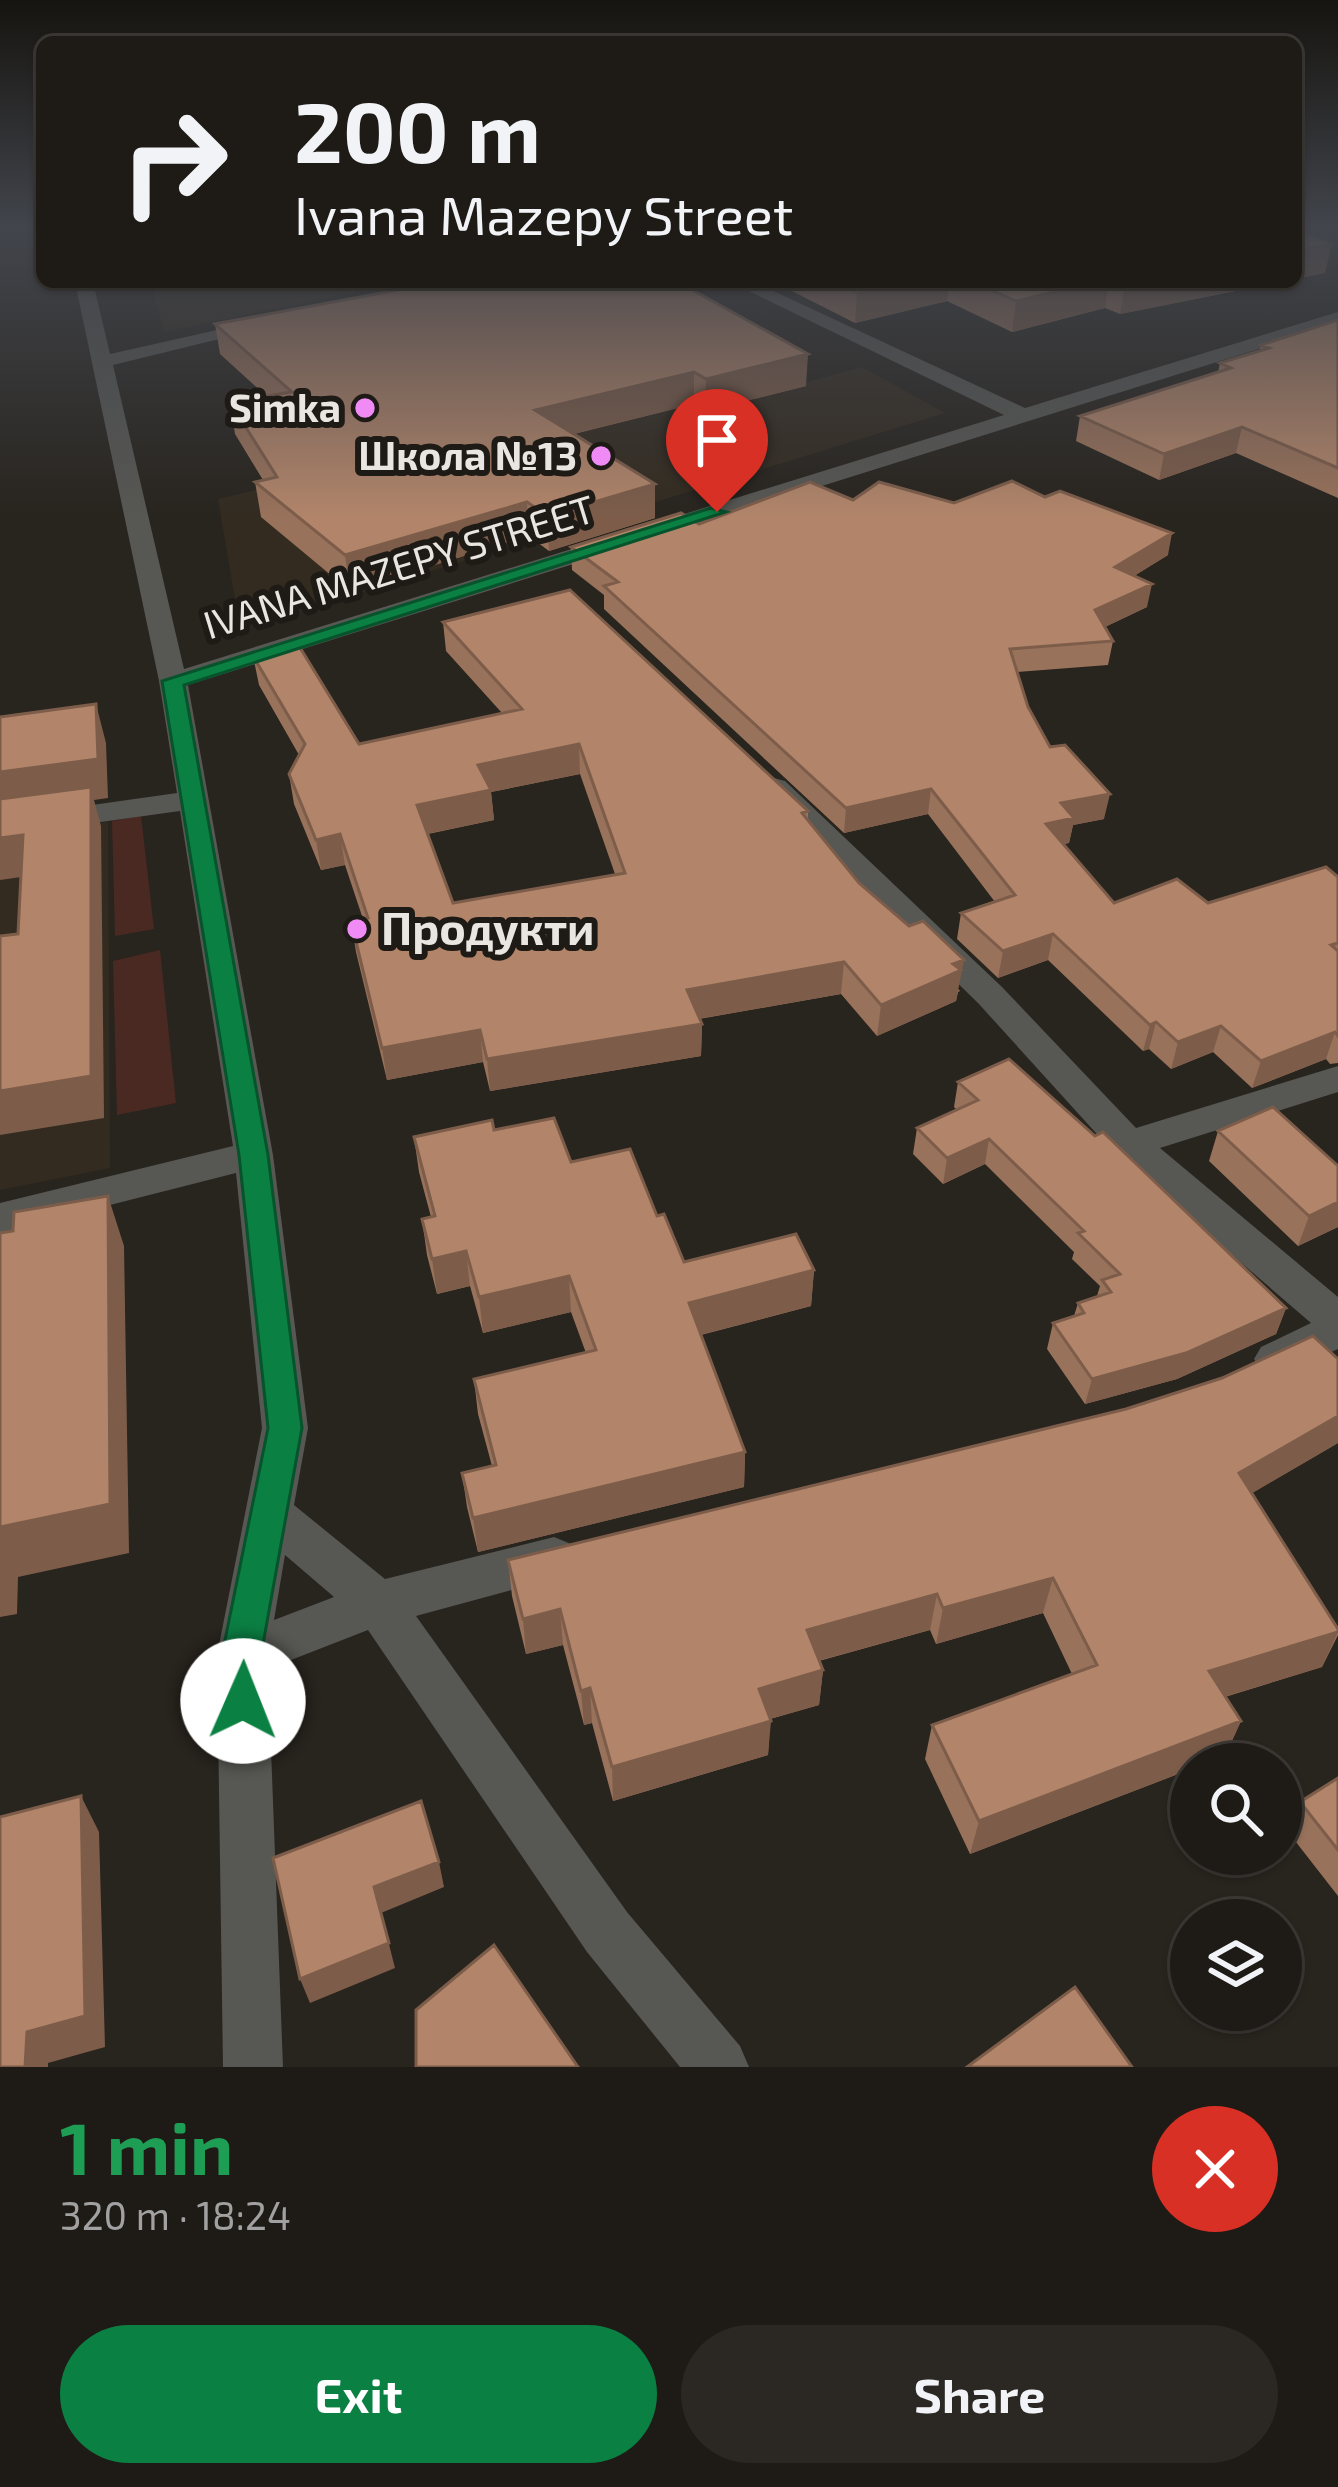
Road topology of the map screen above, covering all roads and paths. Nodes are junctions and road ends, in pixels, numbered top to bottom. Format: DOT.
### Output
graph roads {
  1 [pos="93,325"];
  2 [pos="265,325"];
  3 [pos="831,325"];
  4 [pos="1314,325"];
  5 [pos="101,362"];
  6 [pos="1024,416"];
  7 [pos="538,567"];
  8 [pos="569,594"];
  9 [pos="172,681"];
  10 [pos="756,770"];
  11 [pos="193,800"];
  12 [pos="0,827"];
  13 [pos="1338,1078"];
  14 [pos="1129,1144"];
  15 [pos="254,1155"];
  16 [pos="0,1218"];
  17 [pos="1338,1326"];
  18 [pos="1233,1379"];
  19 [pos="268,1512"];
  20 [pos="586,1552"];
  21 [pos="378,1603"];
  22 [pos="242,1655"];
  23 [pos="253,2067"];
  24 [pos="719,2067"];
  1 -- 5 [label="street"];
  2 -- 5 [label="street"];
  3 -- 6 [label="street"];
  4 -- 6 [label="street, IVANA MAZEPY STREET"];
  5 -- 9 [label="street"];
  6 -- 7 [label="street, IVANA MAZEPY STREET"];
  7 -- 8 [label="street"];
  7 -- 9 [label="street, IVANA MAZEPY STREET"];
  9 -- 11 [label="street"];
  10 -- 14 [label="street"];
  11 -- 12 [label="street"];
  11 -- 15 [label="street"];
  13 -- 14 [label="street"];
  14 -- 17 [label="street"];
  15 -- 16 [label="street"];
  15 -- 19 [label="street"];
  17 -- 18 [label="street"];
  19 -- 21 [label="street"];
  19 -- 22 [label="street"];
  20 -- 21 [label="street"];
  21 -- 22 [label="street"];
  21 -- 24 [label="street"];
  22 -- 23 [label="street"];
}
